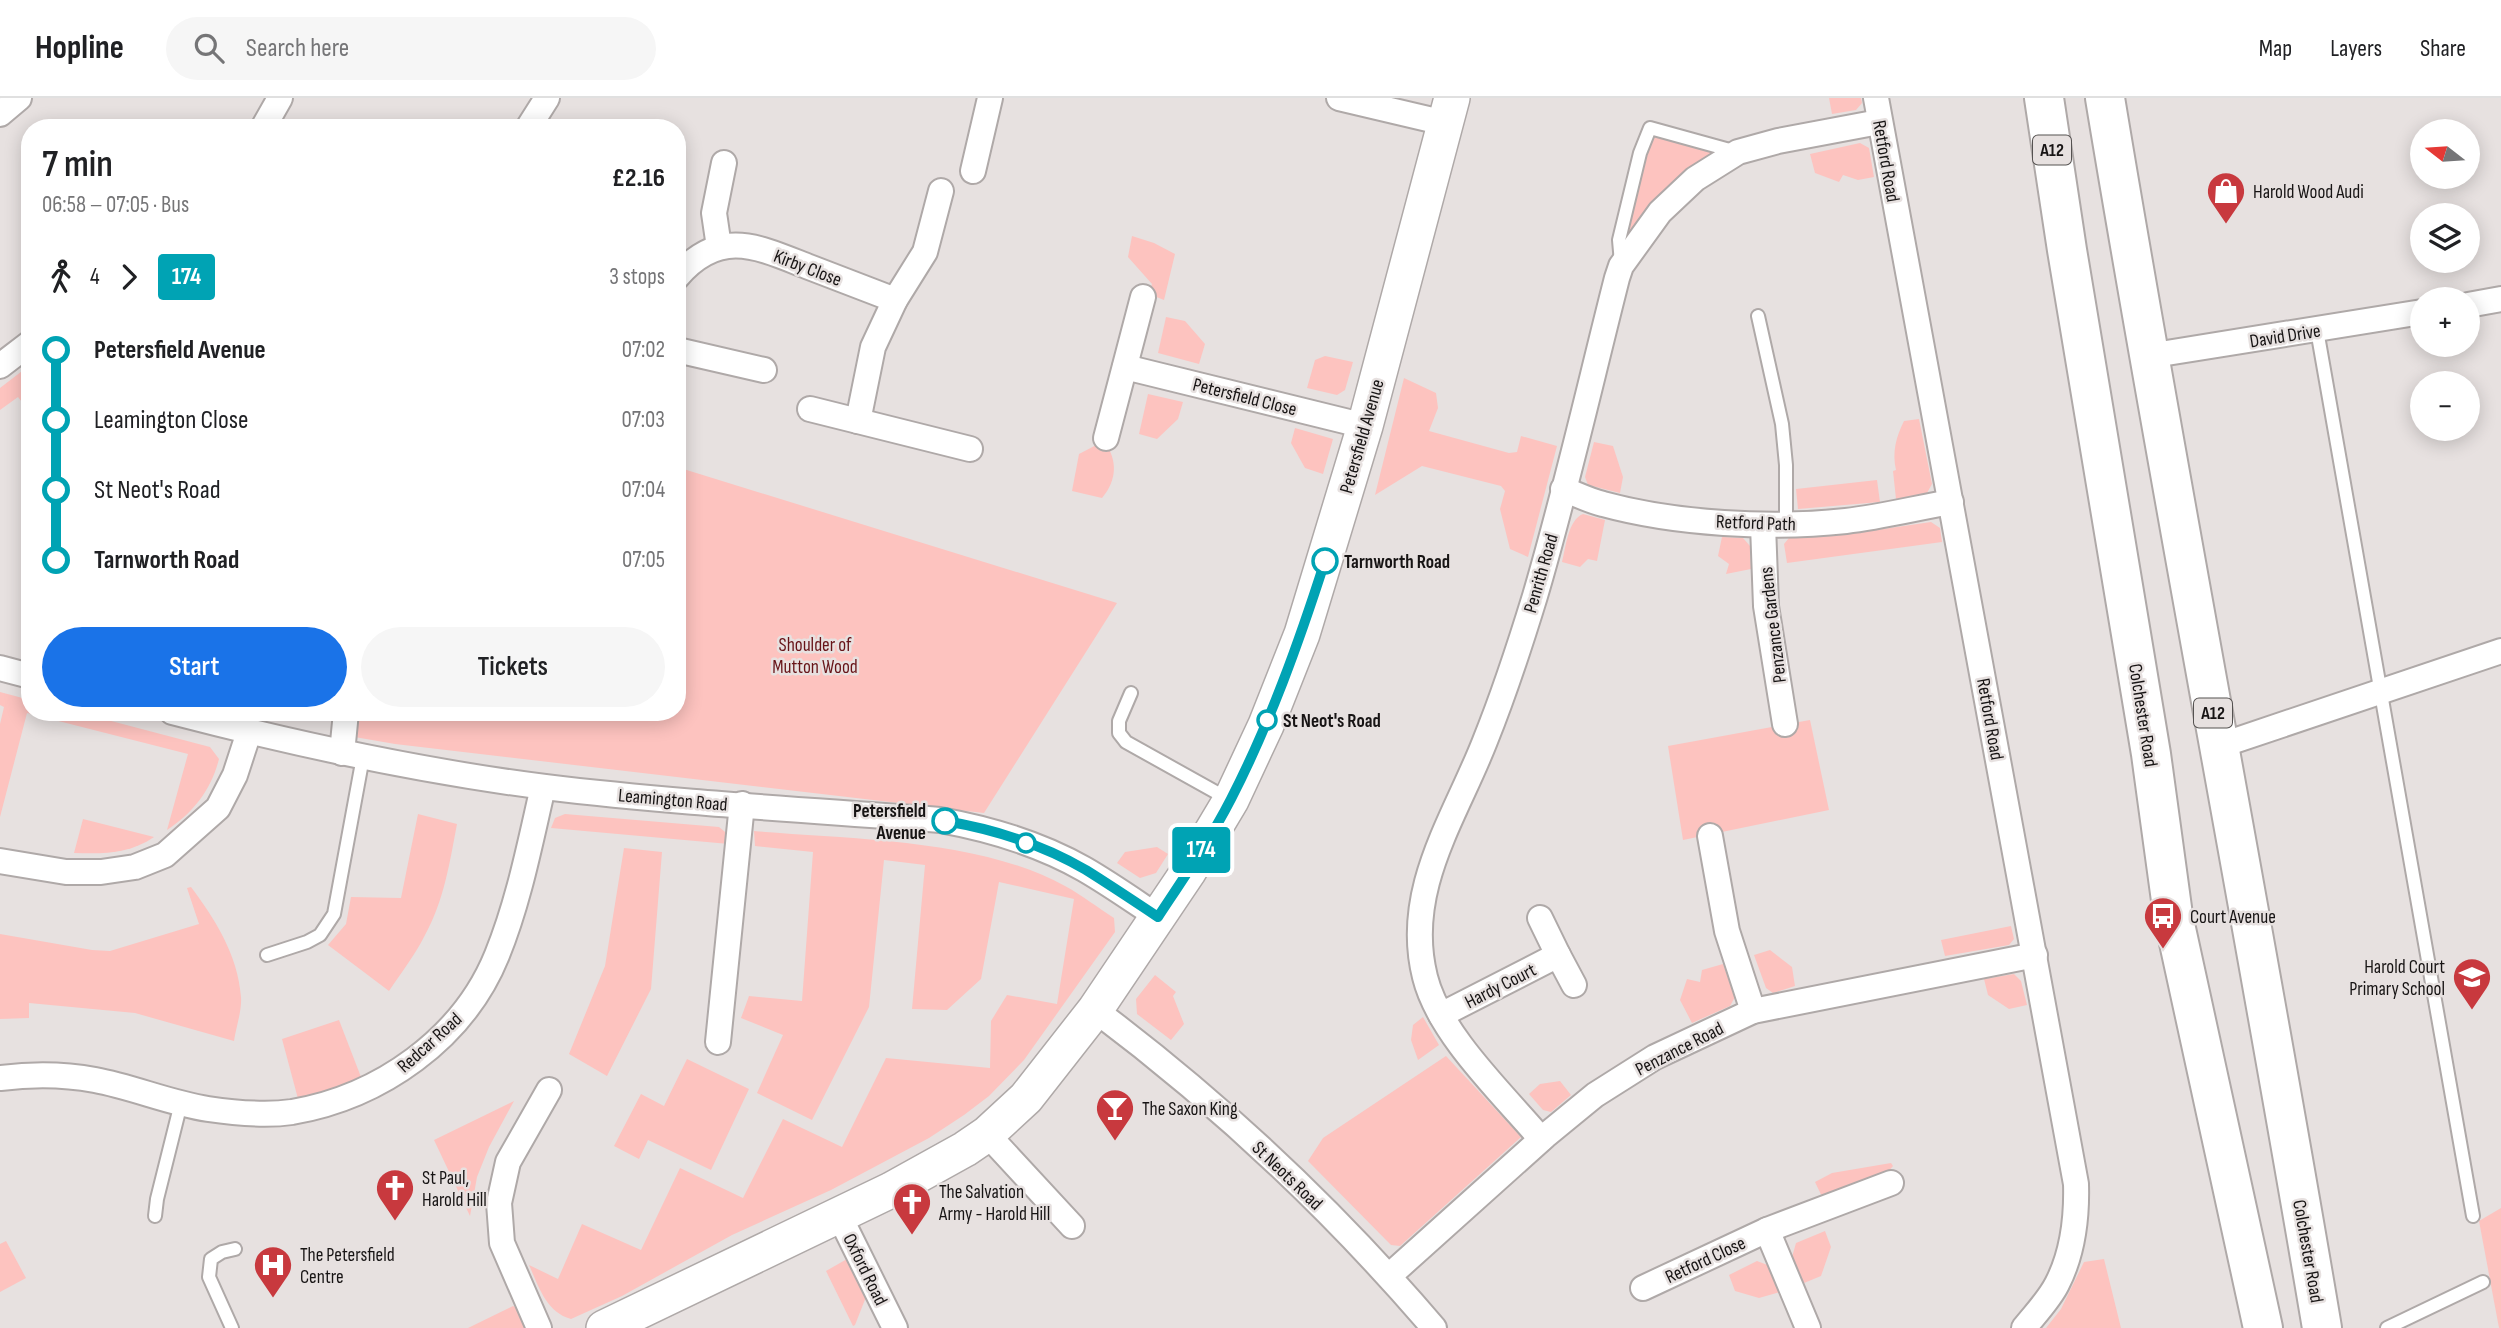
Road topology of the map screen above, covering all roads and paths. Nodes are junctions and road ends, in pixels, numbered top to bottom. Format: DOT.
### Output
graph roads {
  1 [pos="19,98"];
  2 [pos="280,98"];
  3 [pos="547,98"];
  4 [pos="990,98"];
  5 [pos="1339,98"];
  6 [pos="2044,98"];
  7 [pos="2105,98"];
  8 [pos="1449,110"];
  9 [pos="1878,110"];
  10 [pos="0,114"];
  11 [pos="268,119"];
  12 [pos="534,119"];
  13 [pos="1738,152"];
  14 [pos="724,163"];
  15 [pos="973,171"];
  16 [pos="941,191"];
  17 [pos="719,247"];
  18 [pos="686,266"];
  19 [pos="1622,266"];
  20 [pos="1143,297"];
  21 [pos="2501,299"];
  22 [pos="895,300"];
  23 [pos="2480,302"];
  24 [pos="2410,314"];
  25 [pos="1758,316"];
  26 [pos="2317,330"];
  27 [pos="21,350"];
  28 [pos="686,352"];
  29 [pos="2148,356"];
  30 [pos="0,366"];
  31 [pos="1125,367"];
  32 [pos="764,370"];
  33 [pos="810,409"];
  34 [pos="858,421"];
  35 [pos="1366,426"];
  36 [pos="1106,438"];
  37 [pos="970,449"];
  38 [pos="1563,489"];
  39 [pos="1951,502"];
  40 [pos="1774,525"];
  41 [pos="2501,650"];
  42 [pos="0,668"];
  43 [pos="21,674"];
  44 [pos="2380,692"];
  45 [pos="1131,693"];
  46 [pos="207,721"];
  47 [pos="347,721"];
  48 [pos="1785,724"];
  49 [pos="249,732"];
  50 [pos="2220,746"];
  51 [pos="353,755"];
  52 [pos="543,787"];
  53 [pos="1231,800"];
  54 [pos="743,804"];
  55 [pos="1710,836"];
  56 [pos="0,861"];
  57 [pos="1158,917"];
  58 [pos="1540,918"];
  59 [pos="267,955"];
  60 [pos="1558,955"];
  61 [pos="2035,955"];
  62 [pos="1574,985"];
  63 [pos="1095,1010"];
  64 [pos="1753,1011"];
  65 [pos="1441,1015"];
  66 [pos="719,1042"];
  67 [pos="0,1078"];
  68 [pos="549,1090"];
  69 [pos="181,1103"];
  70 [pos="988,1134"];
  71 [pos="1541,1139"];
  72 [pos="1891,1183"];
  73 [pos="839,1214"];
  74 [pos="155,1216"];
  75 [pos="2473,1216"];
  76 [pos="1072,1226"];
  77 [pos="1767,1230"];
  78 [pos="235,1249"];
  79 [pos="1389,1276"];
  80 [pos="2483,1282"];
  81 [pos="1643,1288"];
  82 [pos="616,1325"];
  83 [pos="891,1326"];
  84 [pos="232,1328"];
  85 [pos="539,1328"];
  86 [pos="1434,1328"];
  87 [pos="1808,1328"];
  88 [pos="2024,1328"];
  89 [pos="2263,1328"];
  90 [pos="2322,1328"];
  91 [pos="2387,1328"];
  1 -- 10 [label="street"];
  2 -- 11 [label="street"];
  3 -- 12 [label="street"];
  4 -- 15 [label="street"];
  5 -- 8 [label="street"];
  6 -- 89 [label="highway, Colchester Road / A12"];
  7 -- 29 [label="highway, Colchester Road / A12"];
  8 -- 35 [label="street, Petersfield Avenue"];
  9 -- 13 [label="street, Penrith Road"];
  9 -- 39 [label="street, Retford Road"];
  13 -- 19 [label="street, Penrith Road"];
  13 -- 19 [label="lane"];
  14 -- 17 [label="street"];
  16 -- 22 [label="street"];
  17 -- 18 [label="street, Kirby Close"];
  17 -- 22 [label="street, Kirby Close"];
  19 -- 38 [label="street, Penrith Road"];
  20 -- 31 [label="street"];
  21 -- 23 [label="street"];
  22 -- 34 [label="street"];
  24 -- 26 [label="street, David Drive"];
  25 -- 40 [label="lane"];
  26 -- 29 [label="street, David Drive"];
  26 -- 44 [label="lane"];
  27 -- 30 [label="street"];
  28 -- 32 [label="street"];
  29 -- 50 [label="highway, Colchester Road / A12"];
  31 -- 35 [label="street, Petersfield Close"];
  31 -- 36 [label="street"];
  33 -- 34 [label="street"];
  34 -- 37 [label="street"];
  35 -- 53 [label="street, Petersfield Avenue"];
  38 -- 40 [label="street, Retford Path"];
  38 -- 65 [label="street, Penrith Road"];
  39 -- 40 [label="street, Retford Path"];
  39 -- 61 [label="street, Retford Road"];
  40 -- 48 [label="street, Penzance Gardens"];
  41 -- 44 [label="street"];
  42 -- 43 [label="street"];
  44 -- 50 [label="street"];
  44 -- 75 [label="lane"];
  45 -- 53 [label="lane"];
  46 -- 49 [label="street, Leamington Road"];
  47 -- 51 [label="street"];
  49 -- 51 [label="street, Leamington Road"];
  49 -- 56 [label="street"];
  50 -- 90 [label="highway, Colchester Road / A12"];
  51 -- 52 [label="street, Leamington Road"];
  51 -- 59 [label="lane"];
  52 -- 54 [label="street, Leamington Road"];
  52 -- 69 [label="street, Redcar Road"];
  53 -- 57 [label="street, Petersfield Avenue"];
  54 -- 57 [label="street, Leamington Road"];
  54 -- 66 [label="street"];
  55 -- 64 [label="street"];
  57 -- 63 [label="street, Petersfield Avenue"];
  58 -- 60 [label="street, Hardy Court"];
  60 -- 62 [label="street, Hardy Court"];
  60 -- 65 [label="street, Hardy Court"];
  61 -- 64 [label="street, Penzance Road"];
  61 -- 88 [label="street, Retford Road"];
  63 -- 70 [label="street, Petersfield Avenue"];
  63 -- 79 [label="street, St Neots Road"];
  64 -- 71 [label="street, Penzance Road"];
  65 -- 71 [label="street, Penrith Road"];
  67 -- 69 [label="street, Redcar Road"];
  68 -- 85 [label="street"];
  69 -- 74 [label="lane"];
  70 -- 73 [label="street, Petersfield Avenue"];
  70 -- 76 [label="street"];
  71 -- 79 [label="street, Penzance Road"];
  72 -- 77 [label="street, Retford Close"];
  73 -- 82 [label="street, Petersfield Avenue"];
  73 -- 83 [label="street, Oxford Road"];
  77 -- 81 [label="street, Retford Close"];
  77 -- 87 [label="street, Retford Close"];
  78 -- 84 [label="lane"];
  79 -- 86 [label="street, St Neots Road"];
  80 -- 91 [label="lane"];
}
